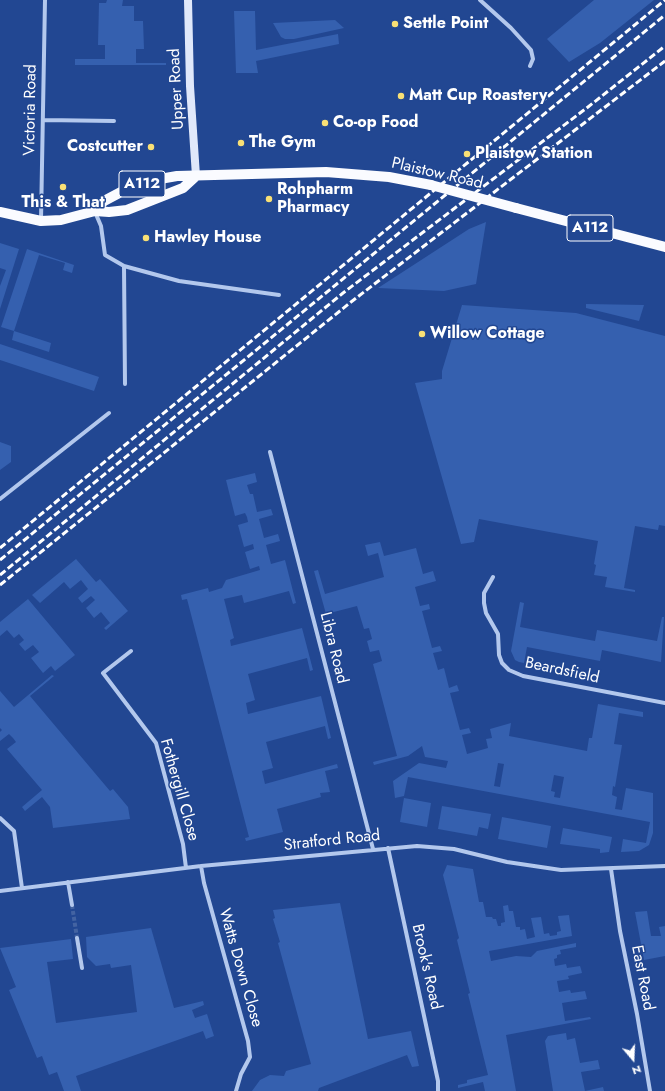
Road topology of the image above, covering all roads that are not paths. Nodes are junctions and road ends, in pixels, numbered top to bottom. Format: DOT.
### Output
graph roads {
  1 [pos="45,0"];
  2 [pos="188,0"];
  3 [pos="480,0"];
  4 [pos="530,66"];
  5 [pos="44,120"];
  6 [pos="114,121"];
  7 [pos="196,176"];
  8 [pos="95,211"];
  9 [pos="0,212"];
  10 [pos="41,221"];
  11 [pos="665,247"];
  12 [pos="124,266"];
  13 [pos="279,295"];
  14 [pos="125,384"];
  15 [pos="109,413"];
  16 [pos="270,452"];
  17 [pos="0,499"];
  18 [pos="493,577"];
  19 [pos="131,651"];
  20 [pos="665,703"];
  21 [pos="0,818"];
  22 [pos="388,848"];
  23 [pos="373,849"];
  24 [pos="201,866"];
  25 [pos="665,866"];
  26 [pos="186,868"];
  27 [pos="611,869"];
  28 [pos="68,882"];
  29 [pos="22,888"];
  30 [pos="0,891"];
  31 [pos="72,905"];
  32 [pos="77,938"];
  33 [pos="82,968"];
  34 [pos="236,1091"];
  35 [pos="438,1091"];
  36 [pos="650,1091"];
  1 -- 5 [label="street, Victoria Road"];
  2 -- 7 [label="street, Upper Road"];
  3 -- 4 [label="street"];
  5 -- 6 [label="street"];
  5 -- 10 [label="street, Victoria Road"];
  7 -- 8 [label="main road, A112"];
  7 -- 8 [label="main road, A112"];
  7 -- 11 [label="main road, Plaistow Road / A112, bridge"];
  8 -- 10 [label="main road, A112"];
  8 -- 12 [label="street"];
  9 -- 10 [label="main road, A112"];
  12 -- 13 [label="street"];
  12 -- 14 [label="street"];
  15 -- 17 [label="street"];
  16 -- 23 [label="street, Libra Road"];
  18 -- 20 [label="street, Beardsfield"];
  19 -- 26 [label="street, Fothergill Close"];
  21 -- 29 [label="street"];
  22 -- 23 [label="street, Stratford Road"];
  22 -- 27 [label="street, Stratford Road"];
  22 -- 35 [label="street, Brook's Road"];
  23 -- 24 [label="street, Stratford Road"];
  24 -- 26 [label="street, Stratford Road"];
  24 -- 34 [label="street, Watts Down Close"];
  25 -- 27 [label="street, Stratford Road"];
  26 -- 28 [label="street, Stratford Road"];
  27 -- 36 [label="street, East Road"];
  28 -- 29 [label="street, Stratford Road"];
  28 -- 31 [label="street"];
  29 -- 30 [label="street, Stratford Road"];
  32 -- 33 [label="street"];
}
